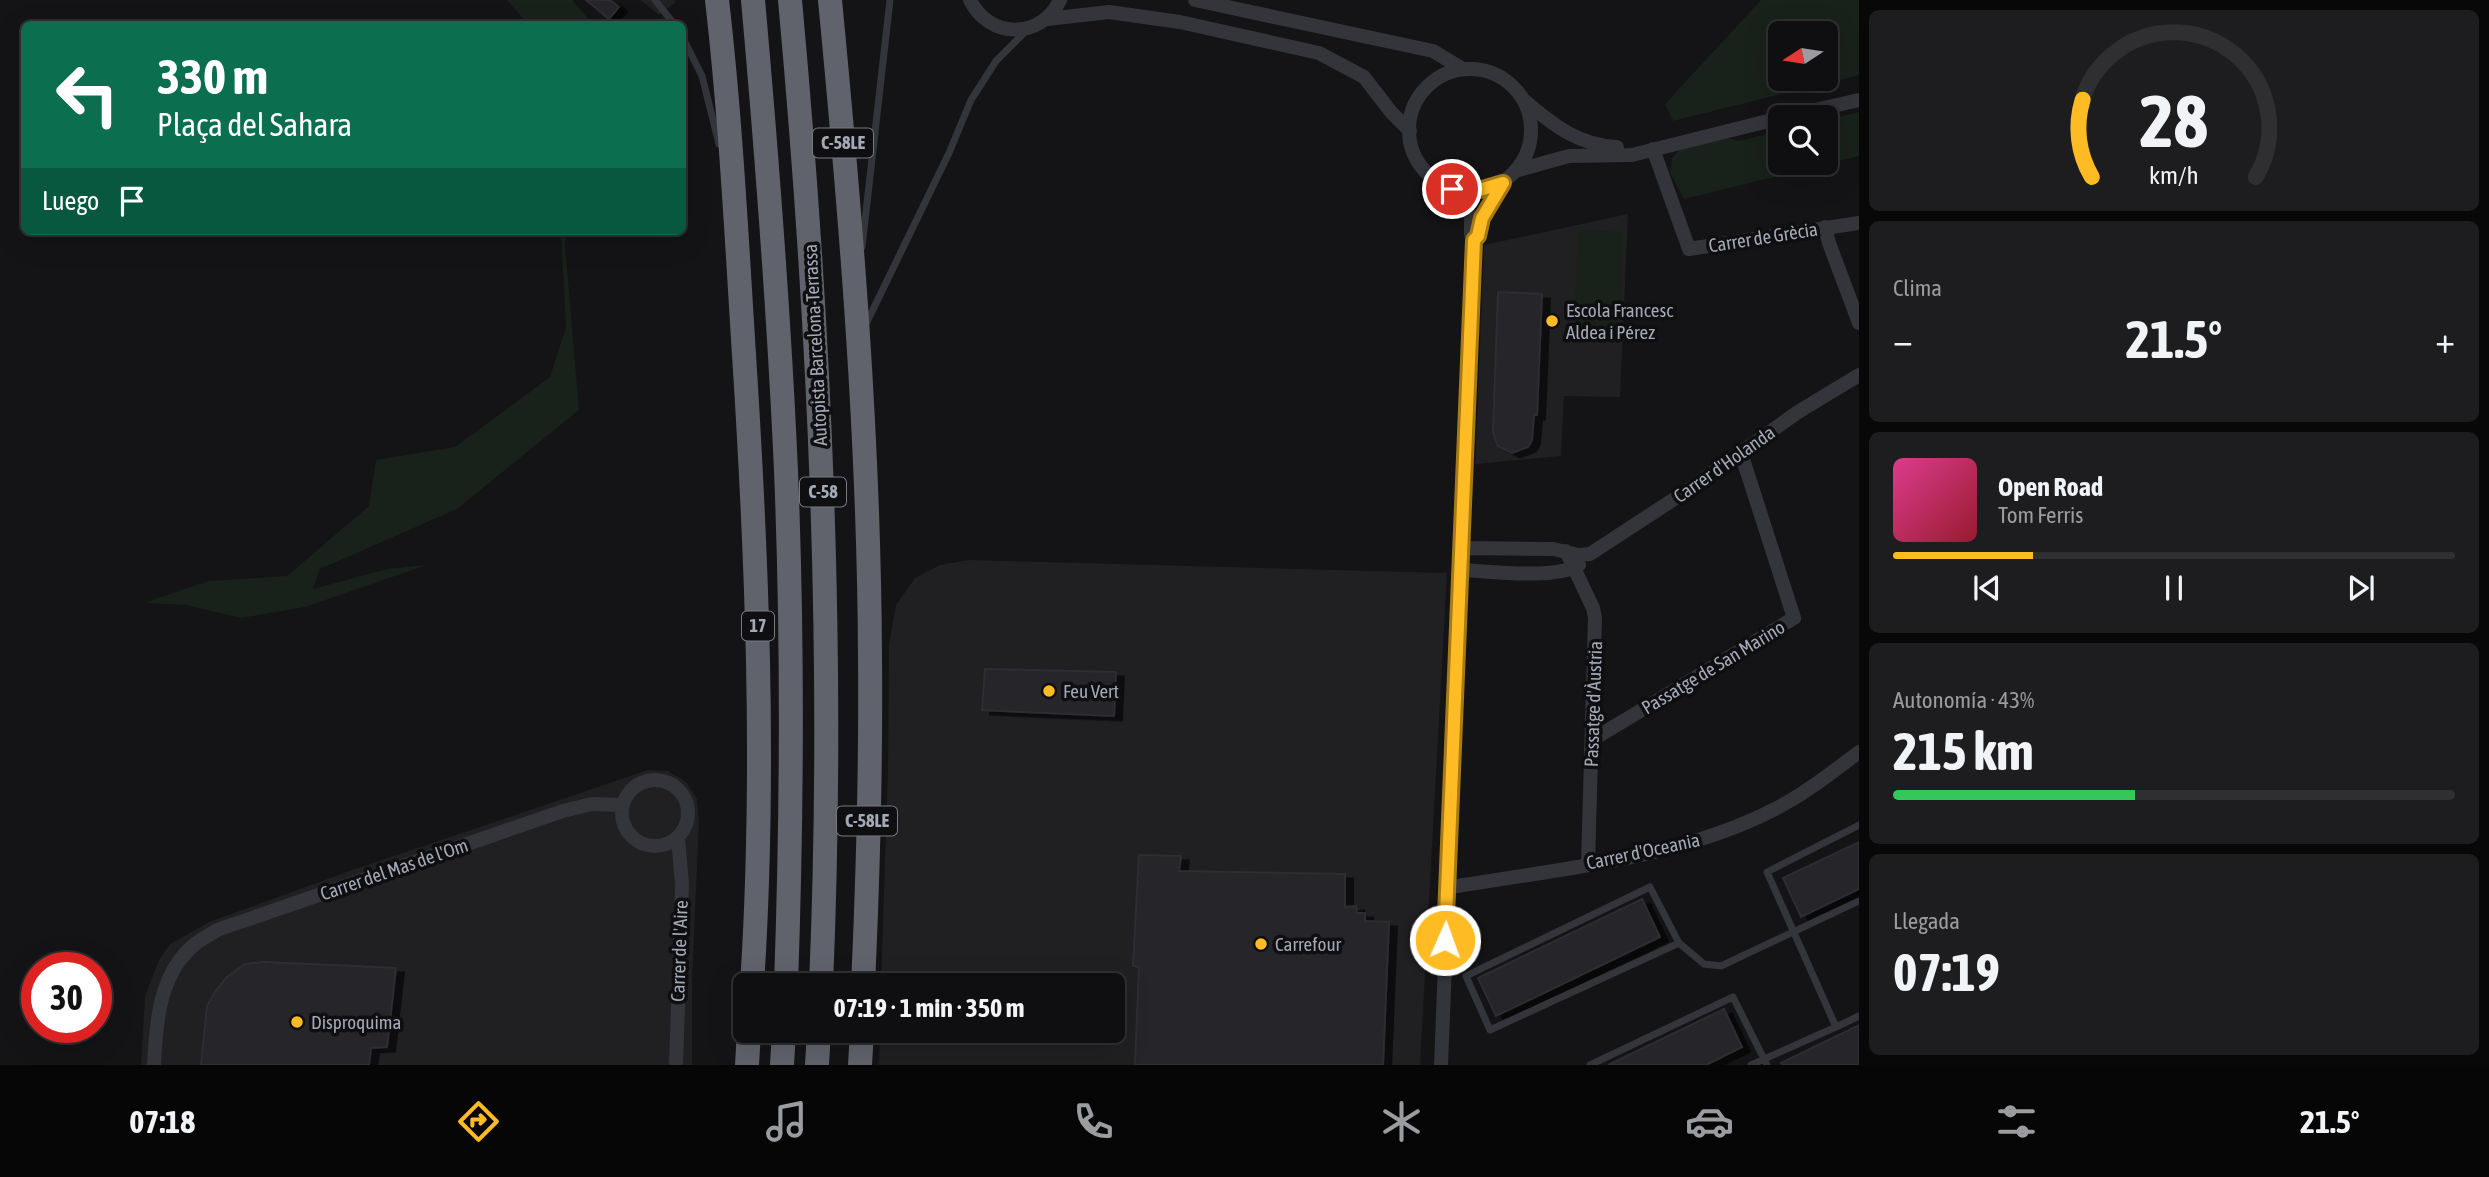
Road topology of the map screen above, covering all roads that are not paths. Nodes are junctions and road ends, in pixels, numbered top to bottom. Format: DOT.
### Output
graph roads {
  1 [pos="655,0"];
  2 [pos="717,0"];
  3 [pos="753,0"];
  4 [pos="790,0"];
  5 [pos="831,0"];
  6 [pos="890,0"];
  7 [pos="970,0"];
  8 [pos="1059,0"];
  9 [pos="1195,0"];
  10 [pos="1046,19"];
  11 [pos="672,21"];
  12 [pos="1027,29"];
  13 [pos="686,44"];
  14 [pos="1463,69"];
  15 [pos="1521,98"];
  16 [pos="1859,100"];
  17 [pos="1838,105"];
  18 [pos="1768,121"];
  19 [pos="1409,131"];
  20 [pos="1653,149"];
  21 [pos="719,151"];
  22 [pos="1515,171"];
  23 [pos="1503,183"];
  24 [pos="1458,190"];
  25 [pos="726,213"];
  26 [pos="1859,223"];
  27 [pos="1825,227"];
  28 [pos="1474,240"];
  29 [pos="739,266"];
  30 [pos="854,285"];
  31 [pos="1859,323"];
  32 [pos="858,344"];
  33 [pos="1859,375"];
  34 [pos="1741,453"];
  35 [pos="1461,548"];
  36 [pos="1566,551"];
  37 [pos="1590,554"];
  38 [pos="1573,569"];
  39 [pos="1460,570"];
  40 [pos="1592,740"];
  41 [pos="1859,752"];
  42 [pos="623,806"];
  43 [pos="1859,825"];
  44 [pos="678,838"];
  45 [pos="1588,864"];
  46 [pos="1447,888"];
  47 [pos="1859,901"];
  48 [pos="1794,932"];
  49 [pos="1679,943"];
  50 [pos="753,973"];
  51 [pos="786,973"];
  52 [pos="821,973"];
  53 [pos="863,973"];
  54 [pos="1859,1016"];
  55 [pos="1836,1027"];
  56 [pos="748,1043"];
  57 [pos="783,1043"];
  58 [pos="818,1043"];
  59 [pos="861,1043"];
  60 [pos="1765,1062"];
  61 [pos="154,1065"];
  62 [pos="676,1065"];
  63 [pos="747,1065"];
  64 [pos="782,1065"];
  65 [pos="817,1065"];
  66 [pos="860,1065"];
  67 [pos="1441,1065"];
  68 [pos="1590,1065"];
  69 [pos="1751,1065"];
  1 -- 11 [label="lane"];
  2 -- 29 [label="highway, 17"];
  3 -- 51 [label="highway, Autopista Barcelona-Terrassa / C-58"];
  4 -- 52 [label="highway, Autopista Barcelona-Terrassa / C-58"];
  5 -- 30 [label="highway, C-58LE"];
  6 -- 30 [label="lane"];
  7 -- 12 [label="street"];
  8 -- 10 [label="street"];
  9 -- 14 [label="street"];
  10 -- 12 [label="street"];
  10 -- 19 [label="street"];
  12 -- 32 [label="lane"];
  13 -- 21 [label="lane"];
  14 -- 15 [label="street"];
  14 -- 19 [label="street"];
  15 -- 20 [label="street"];
  15 -- 22 [label="street"];
  16 -- 17 [label="street"];
  18 -- 20 [label="street"];
  19 -- 24 [label="street"];
  20 -- 22 [label="street"];
  20 -- 27 [label="street, Carrer de Grècia"];
  22 -- 23 [label="street"];
  23 -- 24 [label="street"];
  23 -- 28 [label="street"];
  24 -- 28 [label="street"];
  25 -- 29 [label="lane"];
  26 -- 27 [label="street, Carrer de Grècia"];
  27 -- 31 [label="street"];
  28 -- 35 [label="street"];
  29 -- 50 [label="highway, 17"];
  30 -- 32 [label="highway, C-58LE"];
  32 -- 53 [label="highway, C-58LE"];
  33 -- 34 [label="street, Carrer d'Holanda"];
  34 -- 37 [label="street, Carrer d'Holanda"];
  34 -- 40 [label="street, Passatge de San Marino"];
  35 -- 36 [label="street"];
  35 -- 39 [label="street"];
  36 -- 37 [label="street"];
  36 -- 38 [label="street, Passatge d'Àustria"];
  37 -- 38 [label="street, Carrer d'Holanda"];
  38 -- 39 [label="street"];
  38 -- 40 [label="street, Passatge d'Àustria"];
  39 -- 46 [label="street"];
  40 -- 45 [label="street, Passatge d'Àustria"];
  41 -- 45 [label="street, Carrer d'Oceania"];
  42 -- 44 [label="street"];
  42 -- 44 [label="street"];
  42 -- 61 [label="street, Carrer del Mas de l'Om"];
  43 -- 48 [label="lane"];
  44 -- 62 [label="street, Carrer de l'Aire"];
  45 -- 46 [label="street, Carrer d'Oceania"];
  46 -- 67 [label="street"];
  47 -- 48 [label="lane"];
  48 -- 49 [label="lane"];
  48 -- 55 [label="lane"];
  49 -- 49 [label="lane"];
  54 -- 55 [label="lane"];
  55 -- 60 [label="lane"];
  56 -- 63 [label="highway"];
  57 -- 64 [label="highway"];
  58 -- 65 [label="highway"];
  59 -- 66 [label="highway"];
  60 -- 68 [label="lane"];
  60 -- 69 [label="lane"];
}
